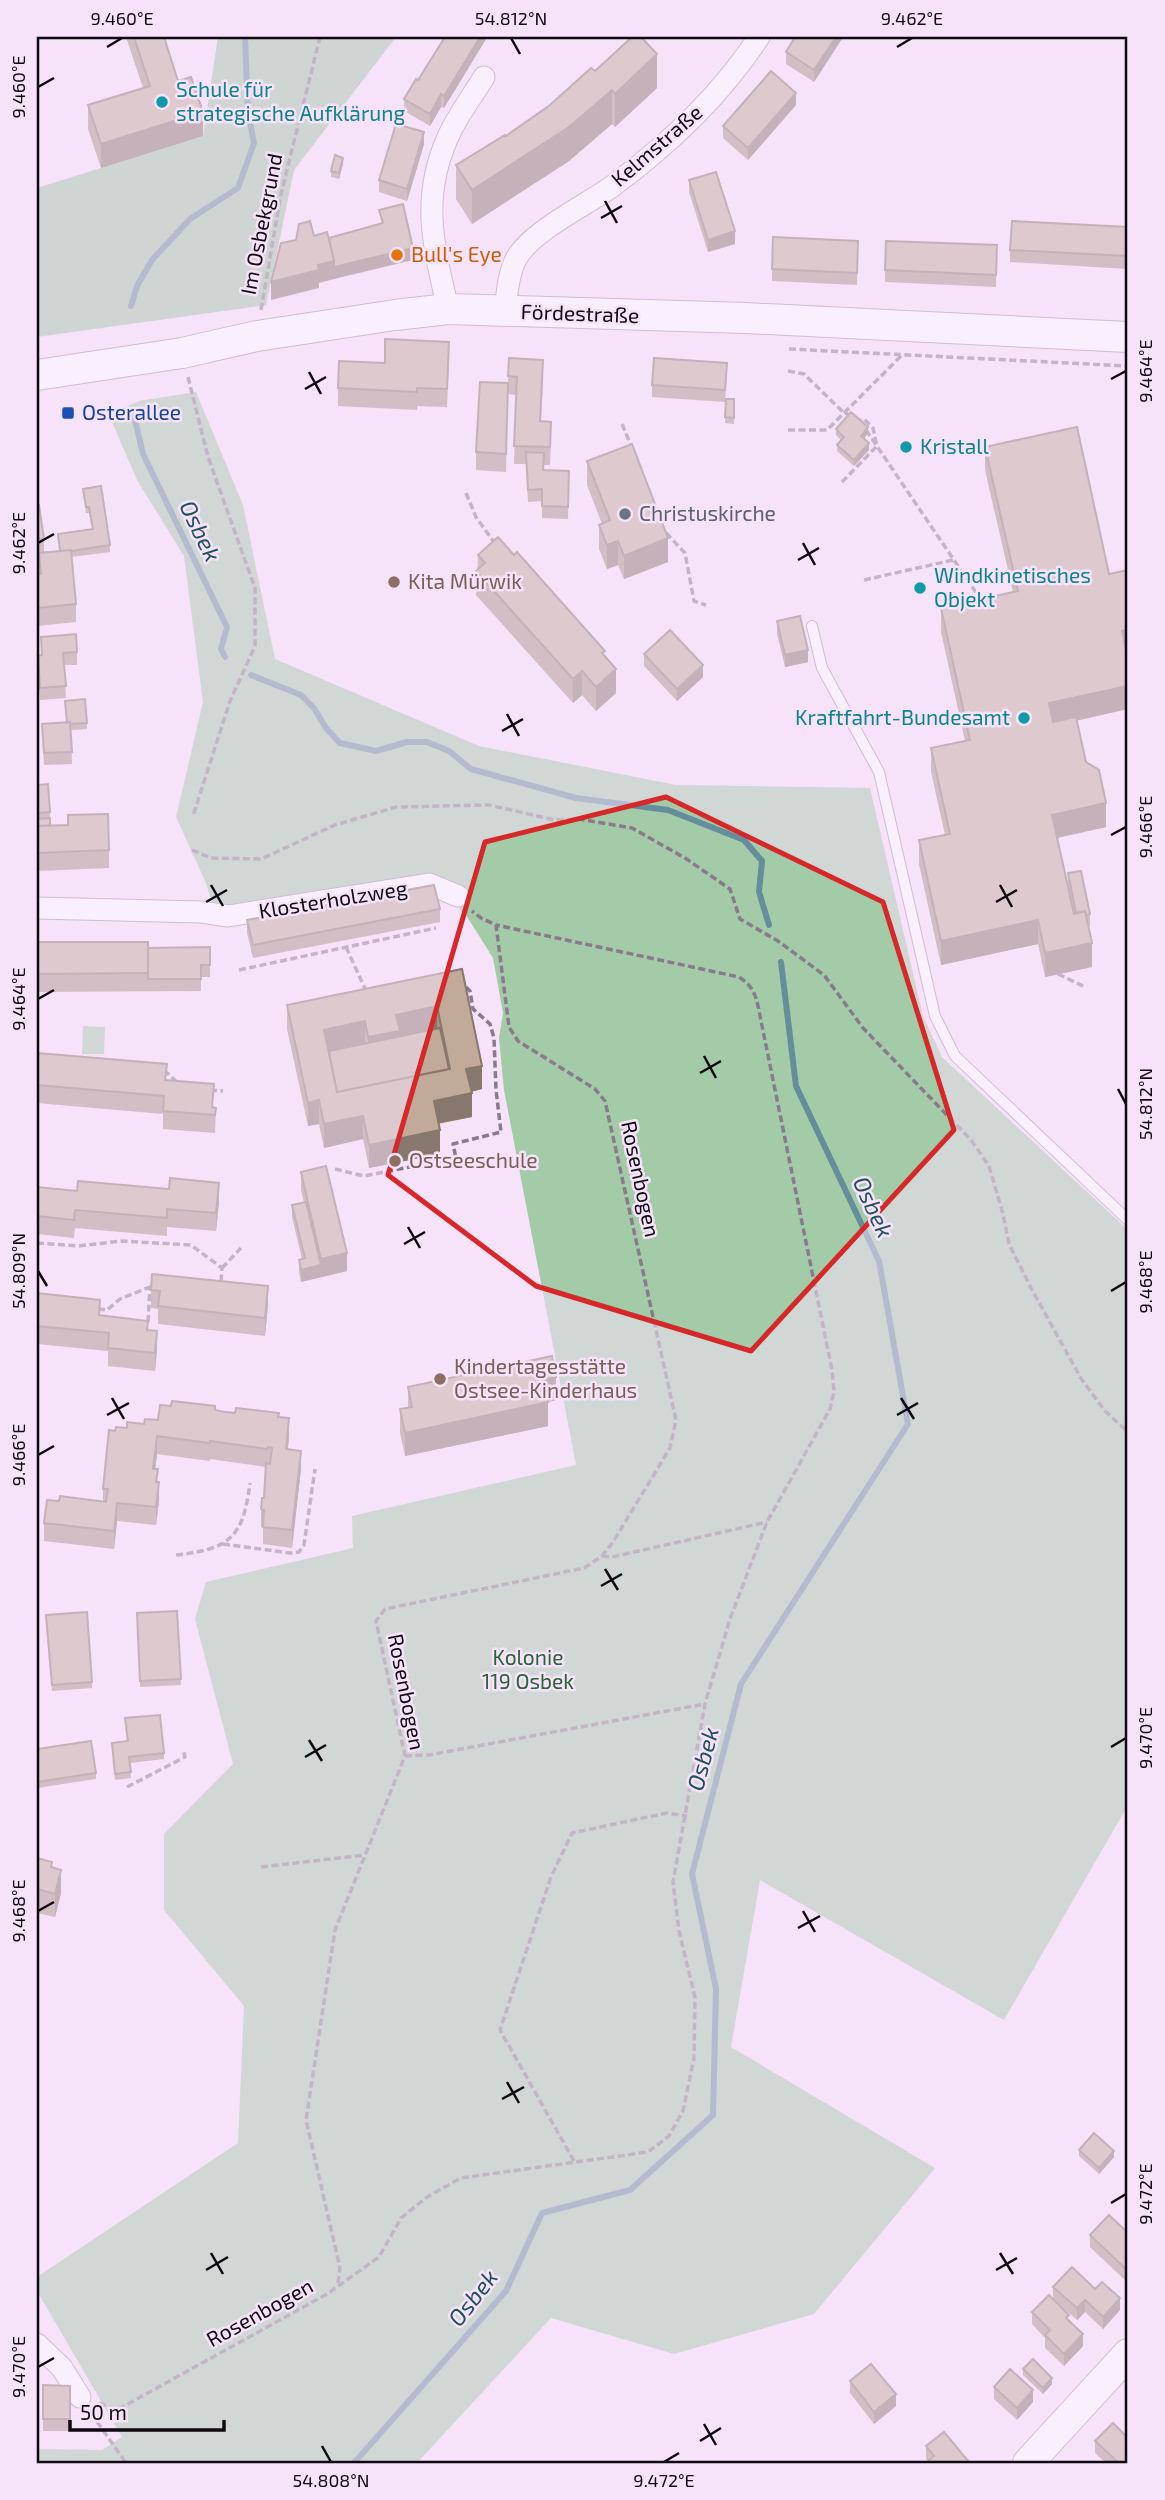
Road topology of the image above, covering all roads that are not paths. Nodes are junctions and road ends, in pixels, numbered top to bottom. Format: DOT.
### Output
graph roads {
  1 [pos="760,37"];
  2 [pos="484,77"];
  3 [pos="448,310"];
  4 [pos="505,312"];
  5 [pos="1128,337"];
  6 [pos="37,375"];
  7 [pos="812,626"];
  8 [pos="458,896"];
  9 [pos="37,908"];
  10 [pos="1128,1220"];
  11 [pos="37,2344"];
  12 [pos="1128,2354"];
  13 [pos="80,2397"];
  14 [pos="1028,2463"];
  1 -- 4 [label="street, Kelmstraße"];
  2 -- 3 [label="street"];
  3 -- 4 [label="main road, Fördestraße"];
  3 -- 6 [label="main road, Fördestraße"];
  4 -- 5 [label="main road, Fördestraße"];
  7 -- 10 [label="lane"];
  8 -- 9 [label="street, Klosterholzweg"];
  11 -- 13 [label="street"];
  12 -- 14 [label="main road"];
}
